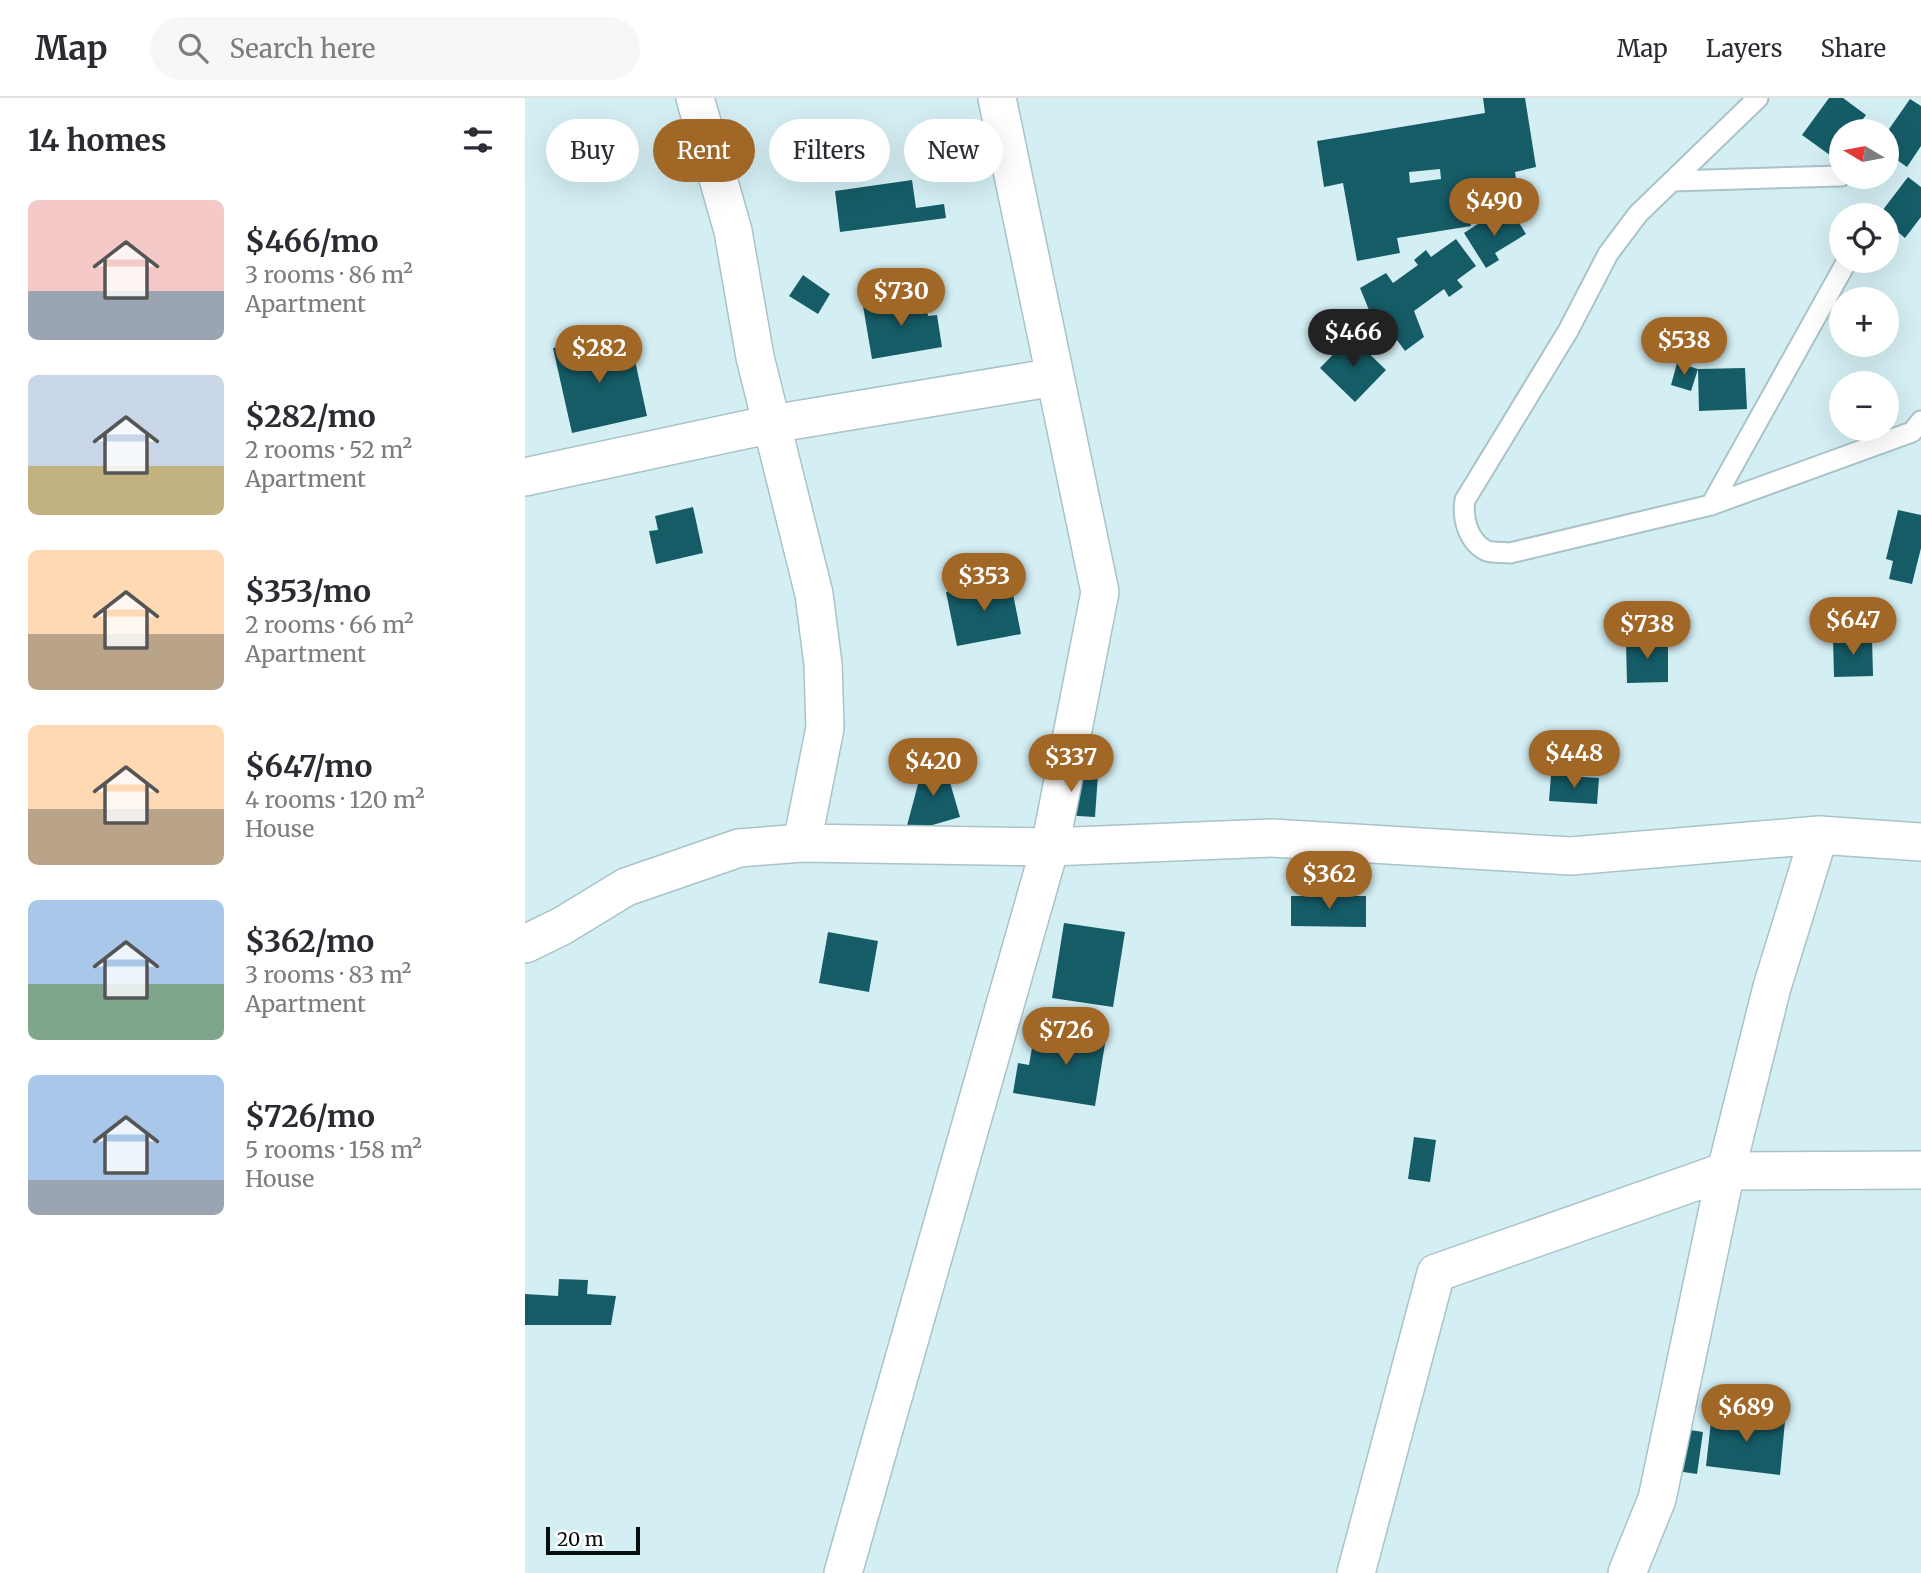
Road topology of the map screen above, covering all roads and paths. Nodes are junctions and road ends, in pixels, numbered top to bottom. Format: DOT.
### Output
graph roads {
  1 [pos="695,98"];
  2 [pos="997,98"];
  3 [pos="1758,98"];
  4 [pos="1829,176"];
  5 [pos="1672,181"];
  6 [pos="1840,273"];
  7 [pos="1055,377"];
  8 [pos="1921,421"];
  9 [pos="772,424"];
  10 [pos="525,477"];
  11 [pos="1711,505"];
  12 [pos="1819,835"];
  13 [pos="1921,842"];
  14 [pos="802,843"];
  15 [pos="1049,847"];
  16 [pos="525,944"];
  17 [pos="1921,1170"];
  18 [pos="1726,1171"];
  19 [pos="843,1573"];
  20 [pos="1356,1573"];
  21 [pos="1627,1573"];
  1 -- 9 [label="street"];
  2 -- 7 [label="street"];
  3 -- 5 [label="lane"];
  4 -- 5 [label="lane"];
  5 -- 11 [label="lane"];
  6 -- 11 [label="lane"];
  7 -- 9 [label="street"];
  7 -- 15 [label="street"];
  8 -- 11 [label="lane"];
  9 -- 10 [label="street"];
  9 -- 14 [label="street"];
  12 -- 13 [label="street"];
  12 -- 15 [label="street"];
  12 -- 18 [label="street"];
  14 -- 15 [label="street"];
  14 -- 16 [label="street"];
  15 -- 19 [label="street"];
  17 -- 18 [label="street"];
  18 -- 20 [label="street"];
  18 -- 21 [label="street"];
}
